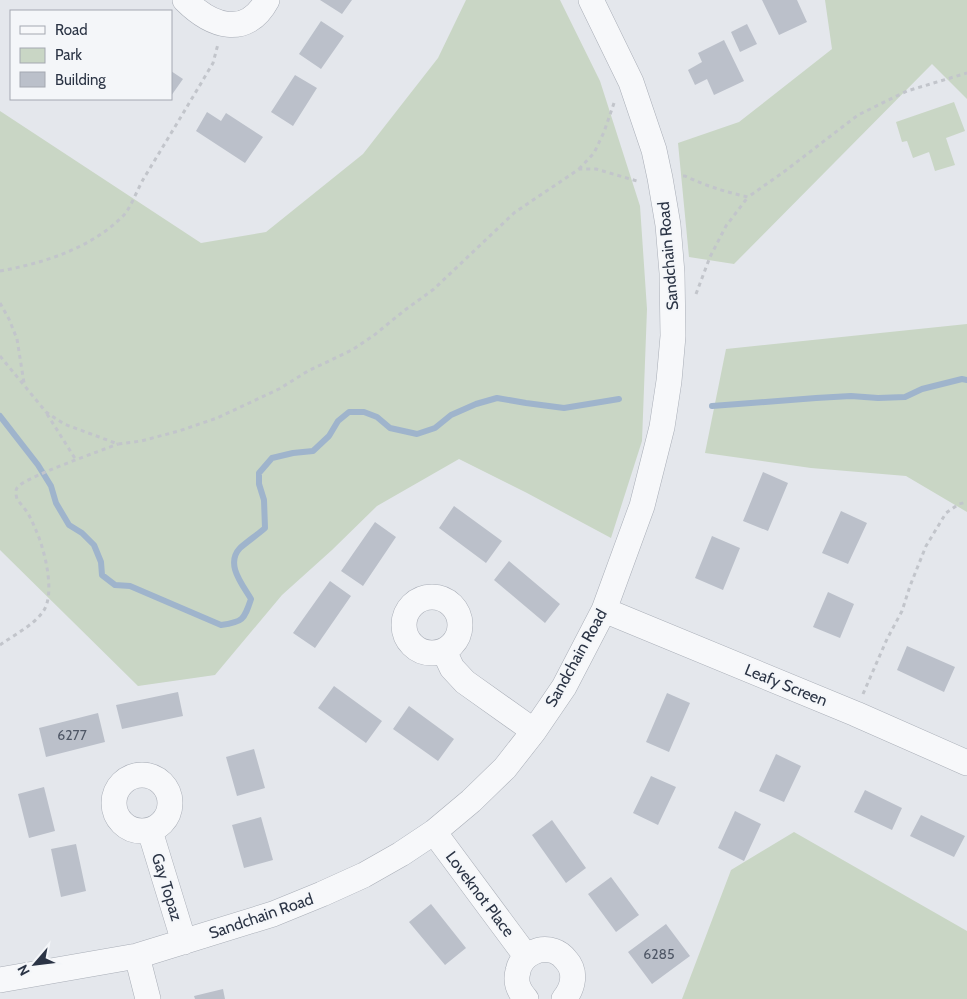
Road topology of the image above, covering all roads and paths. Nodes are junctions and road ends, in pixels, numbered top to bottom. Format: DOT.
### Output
graph roads {
  1 [pos="185,0"];
  2 [pos="267,0"];
  3 [pos="591,0"];
  4 [pos="224,25"];
  5 [pos="967,73"];
  6 [pos="631,82"];
  7 [pos="579,169"];
  8 [pos="660,178"];
  9 [pos="748,197"];
  10 [pos="0,271"];
  11 [pos="694,297"];
  12 [pos="0,303"];
  13 [pos="0,356"];
  14 [pos="24,385"];
  15 [pos="46,412"];
  16 [pos="118,444"];
  17 [pos="76,460"];
  18 [pos="967,502"];
  19 [pos="604,610"];
  20 [pos="0,645"];
  21 [pos="444,651"];
  22 [pos="856,714"];
  23 [pos="534,731"];
  24 [pos="967,762"];
  25 [pos="150,831"];
  26 [pos="434,832"];
  27 [pos="184,942"];
  28 [pos="137,956"];
  29 [pos="526,956"];
  30 [pos="0,980"];
  31 [pos="148,999"];
  32 [pos="526,999"];
  33 [pos="564,999"];
  1 -- 4 [label="street"];
  2 -- 4 [label="street"];
  3 -- 6 [label="street, Sandchain Road"];
  4 -- 10 [label="path"];
  5 -- 9 [label="path"];
  6 -- 7 [label="path"];
  6 -- 8 [label="street, Sandchain Road"];
  7 -- 8 [label="path"];
  7 -- 16 [label="path"];
  8 -- 9 [label="path"];
  8 -- 19 [label="street, Sandchain Road"];
  9 -- 11 [label="path"];
  12 -- 14 [label="path"];
  13 -- 14 [label="path"];
  14 -- 15 [label="path"];
  15 -- 16 [label="path"];
  15 -- 17 [label="path"];
  16 -- 17 [label="path"];
  17 -- 20 [label="path"];
  18 -- 22 [label="path"];
  19 -- 22 [label="street, Leafy Screen"];
  19 -- 23 [label="street, Sandchain Road"];
  21 -- 23 [label="street"];
  22 -- 24 [label="street, Leafy Screen"];
  23 -- 26 [label="street, Sandchain Road"];
  25 -- 27 [label="street, Gay Topaz"];
  26 -- 27 [label="street, Sandchain Road"];
  26 -- 29 [label="street, Loveknot Place"];
  27 -- 28 [label="street, Sandchain Road"];
  28 -- 30 [label="street, Sandchain Road"];
  28 -- 31 [label="street"];
  29 -- 32 [label="street"];
  29 -- 33 [label="street"];
}
